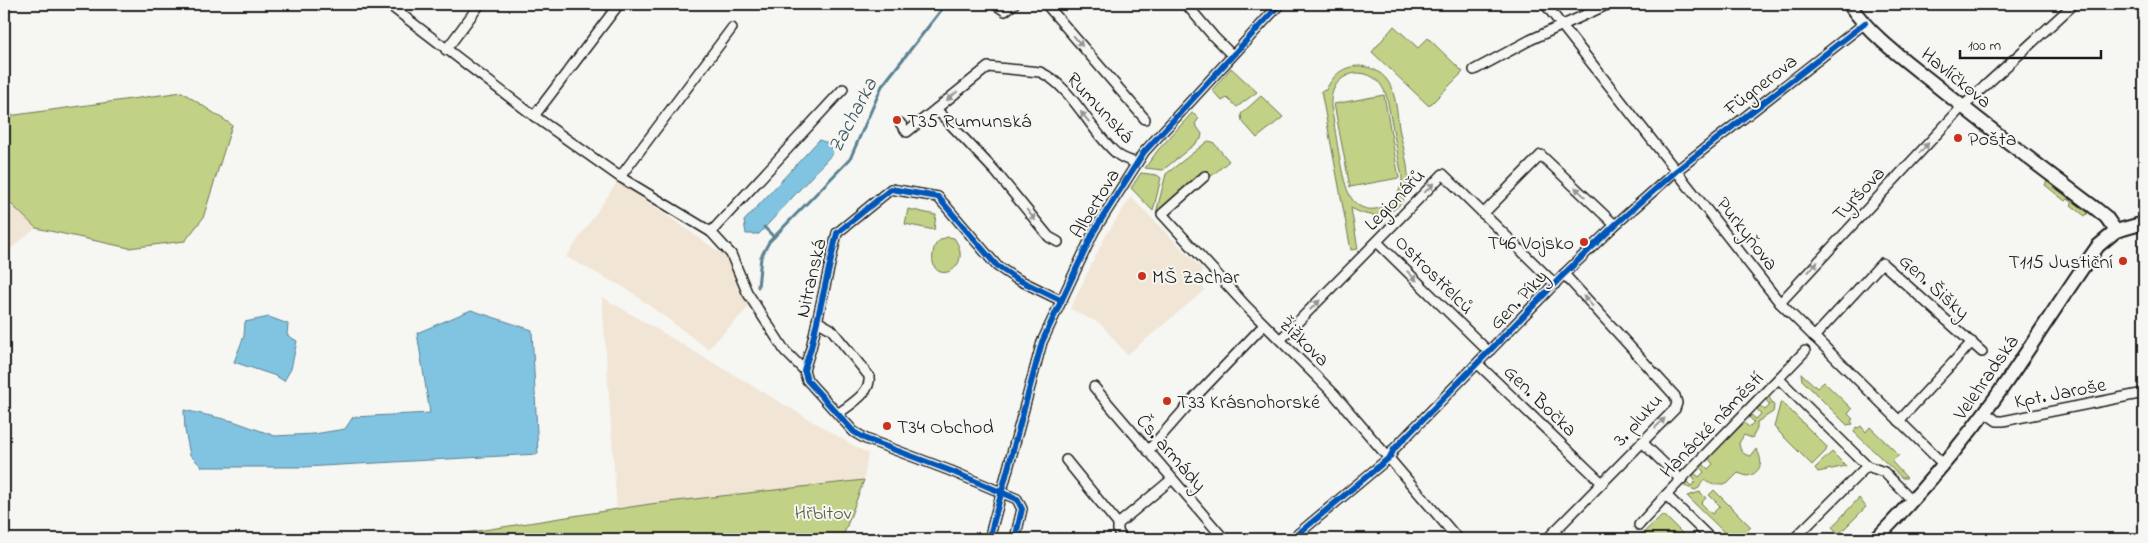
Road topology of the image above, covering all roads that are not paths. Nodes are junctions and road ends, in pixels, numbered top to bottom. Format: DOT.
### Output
graph roads {
  1 [pos="388,4"];
  2 [pos="480,4"];
  3 [pos="618,4"];
  4 [pos="1014,4"];
  5 [pos="1046,4"];
  6 [pos="1186,4"];
  7 [pos="1280,4"];
  8 [pos="1546,4"];
  9 [pos="1609,4"];
  10 [pos="1849,4"];
  11 [pos="2074,4"];
  12 [pos="996,5"];
  13 [pos="1865,23"];
  14 [pos="1563,26"];
  15 [pos="732,28"];
  16 [pos="446,50"];
  17 [pos="1232,55"];
  18 [pos="1474,70"];
  19 [pos="843,89"];
  20 [pos="1962,106"];
  21 [pos="936,109"];
  22 [pos="534,116"];
  23 [pos="1145,119"];
  24 [pos="900,123"];
  25 [pos="1137,164"];
  26 [pos="1676,170"];
  27 [pos="1205,176"];
  28 [pos="620,177"];
  29 [pos="1483,214"];
  30 [pos="2144,223"];
  31 [pos="1616,225"];
  32 [pos="2116,231"];
  33 [pos="711,232"];
  34 [pos="1058,242"];
  35 [pos="1377,242"];
  36 [pos="1564,274"];
  37 [pos="1555,284"];
  38 [pos="1060,300"];
  39 [pos="1780,302"];
  40 [pos="817,322"];
  41 [pos="1264,325"];
  42 [pos="1814,337"];
  43 [pos="1281,339"];
  44 [pos="1972,342"];
  45 [pos="1805,351"];
  46 [pos="1490,352"];
  47 [pos="1982,352"];
  48 [pos="1478,364"];
  49 [pos="804,370"];
  50 [pos="1779,379"];
  51 [pos="1094,387"];
  52 [pos="2144,393"];
  53 [pos="1984,412"];
  54 [pos="838,414"];
  55 [pos="1899,420"];
  56 [pos="1642,442"];
  57 [pos="1148,451"];
  58 [pos="1390,457"];
  59 [pos="1066,460"];
  60 [pos="1944,465"];
  61 [pos="1867,466"];
  62 [pos="1172,479"];
  63 [pos="1681,480"];
  64 [pos="1601,482"];
  65 [pos="1001,491"];
  66 [pos="1666,495"];
  67 [pos="1912,501"];
  68 [pos="1118,524"];
  69 [pos="1639,525"];
  70 [pos="989,539"];
  71 [pos="1015,539"];
  72 [pos="1122,539"];
  73 [pos="1224,539"];
  74 [pos="1292,539"];
  75 [pos="1458,539"];
  76 [pos="1546,539"];
  77 [pos="1711,539"];
  78 [pos="1794,539"];
  79 [pos="1876,539"];
  1 -- 16 [label="street"];
  2 -- 16 [label="street"];
  3 -- 22 [label="street"];
  4 -- 12 [label="street"];
  5 -- 23 [label="street, one-way"];
  6 -- 17 [label="street"];
  7 -- 17 [label="street, Albertova"];
  8 -- 14 [label="street, Purkyňova"];
  9 -- 14 [label="street"];
  10 -- 13 [label="main road, Havlíčkova"];
  11 -- 20 [label="street, Tyršova"];
  13 -- 20 [label="main road, Havlíčkova"];
  13 -- 26 [label="street, Fügnerova"];
  14 -- 18 [label="street"];
  14 -- 26 [label="street, Purkyňova"];
  15 -- 28 [label="street"];
  16 -- 22 [label="street"];
  17 -- 25 [label="street, Albertova"];
  19 -- 33 [label="street"];
  20 -- 32 [label="main road, Havlíčkova"];
  39 -- 20 [label="street, Tyršova, one-way"];
  21 -- 24 [label="street, Rumunská"];
  25 -- 21 [label="street, Rumunská, one-way"];
  21 -- 34 [label="street, one-way"];
  22 -- 28 [label="street"];
  25 -- 38 [label="street, Albertova"];
  26 -- 31 [label="street, Gen. Píky"];
  26 -- 39 [label="street, Purkyňova"];
  27 -- 41 [label="street, Žižkova"];
  28 -- 33 [label="street"];
  31 -- 29 [label="street, one-way"];
  35 -- 29 [label="street, Legionářů, one-way"];
  29 -- 37 [label="street, Legionářů"];
  30 -- 32 [label="main road"];
  31 -- 36 [label="street, Gen. Píky"];
  32 -- 53 [label="main road, Velehradská"];
  33 -- 49 [label="street"];
  43 -- 35 [label="street, Legionářů, one-way"];
  35 -- 46 [label="street, Ostrostřelců, one-way"];
  36 -- 37 [label="street, Gen. Píky"];
  56 -- 36 [label="street, 3. pluku, one-way"];
  37 -- 46 [label="street, Gen. Píky"];
  38 -- 40 [label="street, Nitranská"];
  38 -- 65 [label="street, Albertova"];
  39 -- 42 [label="street, Purkyňova"];
  40 -- 49 [label="street, Nitranská"];
  40 -- 54 [label="street, Nitranská"];
  41 -- 43 [label="street, Žižkova"];
  41 -- 57 [label="street"];
  42 -- 44 [label="street, Gen. Šišky"];
  42 -- 55 [label="street, Purkyňova"];
  43 -- 58 [label="street, Žižkova"];
  44 -- 47 [label="street, Gen. Šišky"];
  44 -- 55 [label="street, Gen. Šišky"];
  45 -- 50 [label="street"];
  46 -- 48 [label="street, Gen. Píky"];
  48 -- 58 [label="street, Gen. Píky"];
  48 -- 64 [label="street, Gen. Bočka"];
  49 -- 54 [label="street"];
  50 -- 61 [label="street, Hanácké náměstí"];
  50 -- 63 [label="street, Hanácké náměstí"];
  51 -- 57 [label="street, Čs. armády"];
  52 -- 53 [label="street, Kpt. Jaroše"];
  53 -- 60 [label="main road, Velehradská"];
  54 -- 65 [label="street"];
  55 -- 60 [label="street, Purkyňova"];
  56 -- 63 [label="street"];
  56 -- 64 [label="street, 3. pluku"];
  57 -- 62 [label="street, Čs. armády"];
  58 -- 74 [label="street, Gen. Píky"];
  58 -- 75 [label="street, Žižkova"];
  59 -- 68 [label="street"];
  60 -- 67 [label="main road, Velehradská"];
  61 -- 67 [label="street, Hanácké náměstí"];
  61 -- 78 [label="street"];
  62 -- 68 [label="street"];
  62 -- 73 [label="street, Čs. armády"];
  63 -- 66 [label="street, Hanácké náměstí"];
  64 -- 76 [label="street, 3. pluku"];
  65 -- 70 [label="street, Albertova"];
  65 -- 71 [label="street"];
  66 -- 69 [label="street, Hanácké náměstí"];
  66 -- 77 [label="street, Hanácké náměstí"];
  67 -- 79 [label="main road, Velehradská"];
  68 -- 72 [label="street"];
}
